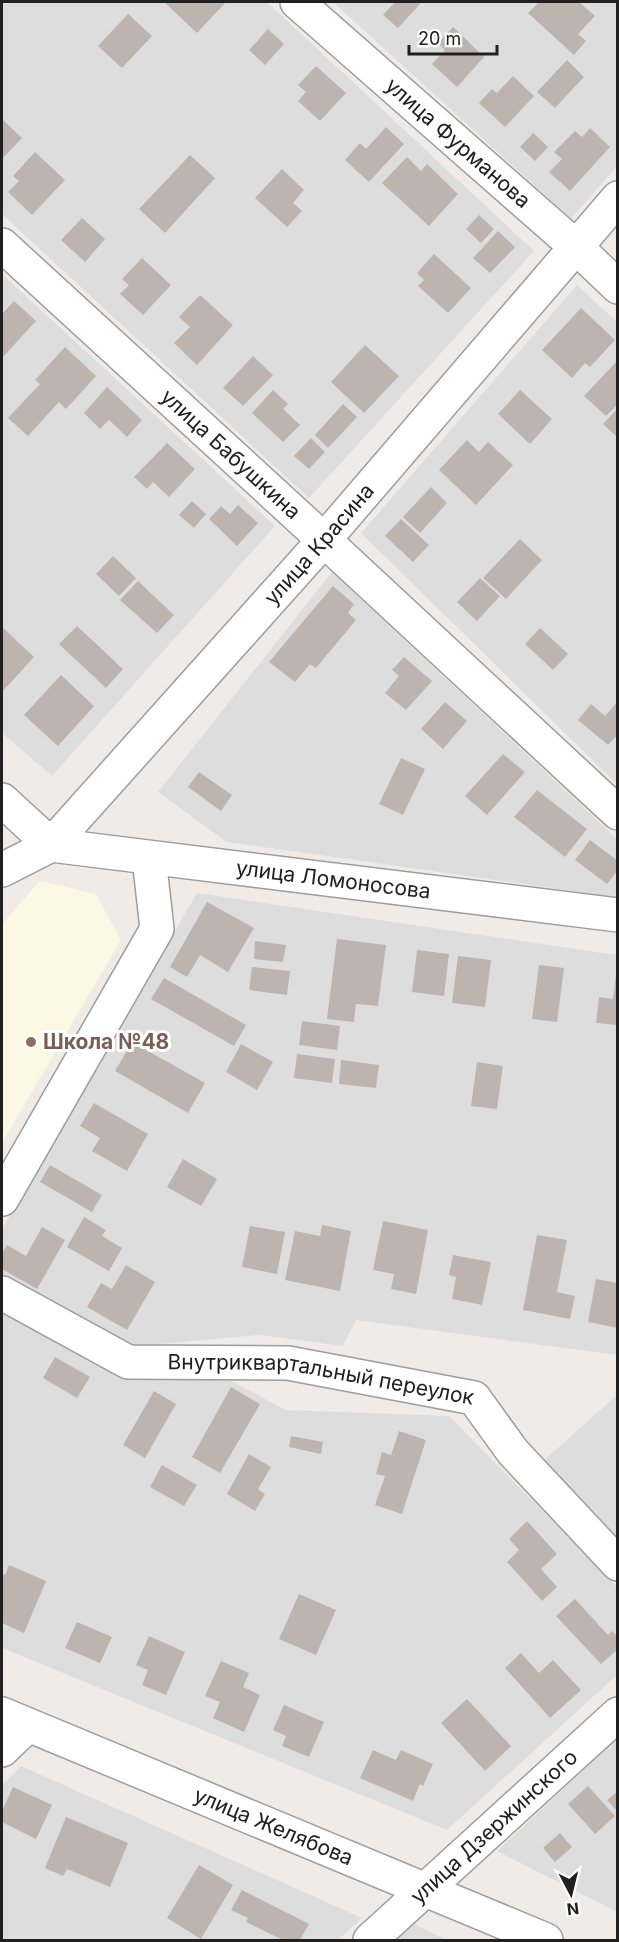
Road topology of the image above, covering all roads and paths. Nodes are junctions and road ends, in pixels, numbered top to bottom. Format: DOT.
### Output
graph roads {
  1 [pos="297,2"];
  2 [pos="618,198"];
  3 [pos="2,245"];
  4 [pos="575,246"];
  5 [pos="618,287"];
  6 [pos="324,540"];
  7 [pos="2,800"];
  8 [pos="618,813"];
  9 [pos="51,845"];
  10 [pos="149,858"];
  11 [pos="2,870"];
  12 [pos="618,915"];
  13 [pos="2,1199"];
  14 [pos="2,1293"];
  15 [pos="618,1564"];
  16 [pos="618,1714"];
  17 [pos="15,1720"];
  18 [pos="2,1750"];
  19 [pos="425,1890"];
  20 [pos="370,1941"];
  21 [pos="546,1941"];
  1 -- 4 [label="street, улица Фурманова"];
  2 -- 4 [label="street, улица Красина"];
  3 -- 6 [label="street, улица Бабушкина"];
  4 -- 5 [label="street, улица Фурманова"];
  4 -- 6 [label="street, улица Красина"];
  6 -- 8 [label="street, улица Бабушкина"];
  6 -- 9 [label="street, улица Красина"];
  7 -- 9 [label="street"];
  9 -- 10 [label="street, улица Ломоносова"];
  9 -- 11 [label="street, улица Красина"];
  10 -- 12 [label="street, улица Ломоносова"];
  10 -- 13 [label="street"];
  14 -- 15 [label="street, Внутриквартальный переулок"];
  16 -- 19 [label="street, улица Дзержинского"];
  17 -- 18 [label="street"];
  17 -- 19 [label="street, улица Желябова"];
  19 -- 20 [label="street, улица Дзержинского"];
  19 -- 21 [label="street, улица Желябова"];
}
